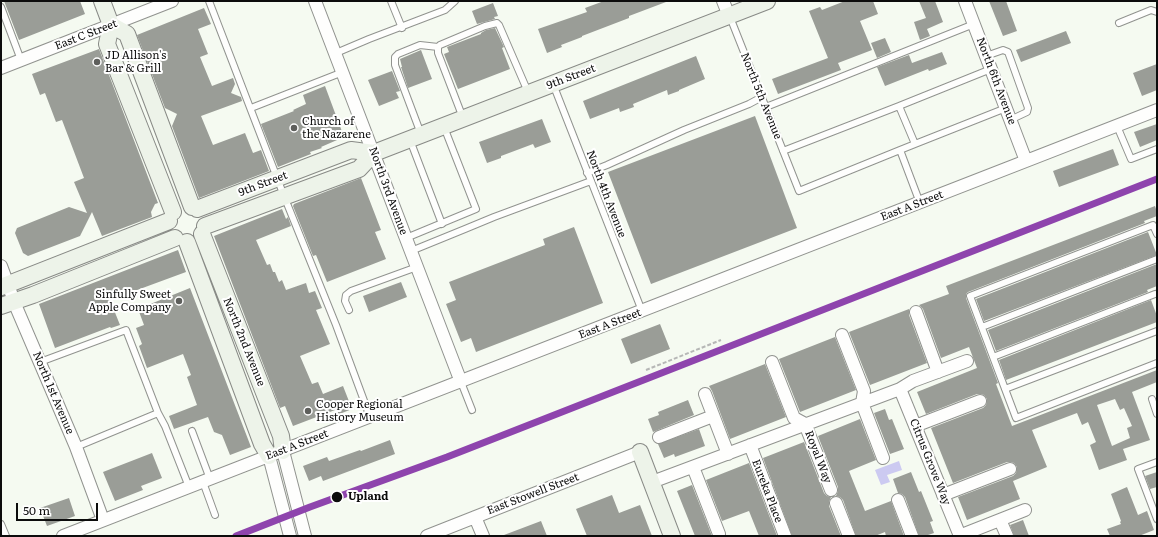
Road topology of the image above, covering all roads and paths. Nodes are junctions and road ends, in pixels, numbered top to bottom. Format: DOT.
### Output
graph roads {
  1 [pos="102,1"];
  2 [pos="172,1"];
  3 [pos="209,1"];
  4 [pos="315,1"];
  5 [pos="391,1"];
  6 [pos="455,1"];
  7 [pos="767,1"];
  8 [pos="965,1"];
  9 [pos="1,7"];
  10 [pos="726,8"];
  11 [pos="1157,12"];
  12 [pos="1119,23"];
  13 [pos="974,24"];
  14 [pos="111,25"];
  15 [pos="402,28"];
  16 [pos="438,46"];
  17 [pos="336,53"];
  18 [pos="986,56"];
  19 [pos="21,60"];
  20 [pos="1,68"];
  21 [pos="991,69"];
  22 [pos="343,72"];
  23 [pos="553,84"];
  24 [pos="529,94"];
  25 [pos="762,97"];
  26 [pos="899,106"];
  27 [pos="766,107"];
  28 [pos="250,108"];
  29 [pos="1006,108"];
  30 [pos="1157,110"];
  31 [pos="463,119"];
  32 [pos="1010,120"];
  33 [pos="1117,126"];
  34 [pos="444,127"];
  35 [pos="416,138"];
  36 [pos="915,144"];
  37 [pos="1157,149"];
  38 [pos="900,150"];
  39 [pos="783,151"];
  40 [pos="374,153"];
  41 [pos="1026,161"];
  42 [pos="587,172"];
  43 [pos="277,179"];
  44 [pos="591,181"];
  45 [pos="284,196"];
  46 [pos="920,203"];
  47 [pos="195,208"];
  48 [pos="171,216"];
  49 [pos="442,224"];
  50 [pos="203,230"];
  51 [pos="1157,234"];
  52 [pos="406,238"];
  53 [pos="181,240"];
  54 [pos="411,251"];
  55 [pos="1157,259"];
  56 [pos="1,266"];
  57 [pos="417,267"];
  58 [pos="4,286"];
  59 [pos="1156,296"];
  60 [pos="8,304"];
  61 [pos="349,310"];
  62 [pos="642,311"];
  63 [pos="916,312"];
  64 [pos="982,327"];
  65 [pos="1157,331"];
  66 [pos="842,335"];
  67 [pos="721,340"];
  68 [pos="993,356"];
  69 [pos="967,361"];
  70 [pos="40,362"];
  71 [pos="772,362"];
  72 [pos="1157,363"];
  73 [pos="646,370"];
  74 [pos="938,372"];
  75 [pos="461,382"];
  76 [pos="900,388"];
  77 [pos="1005,389"];
  78 [pos="705,394"];
  79 [pos="1152,399"];
  80 [pos="980,401"];
  81 [pos="862,403"];
  82 [pos="472,410"];
  83 [pos="158,413"];
  84 [pos="1157,414"];
  85 [pos="713,416"];
  86 [pos="370,417"];
  87 [pos="806,424"];
  88 [pos="915,426"];
  89 [pos="192,431"];
  90 [pos="659,438"];
  91 [pos="750,445"];
  92 [pos="76,447"];
  93 [pos="640,452"];
  94 [pos="276,453"];
  95 [pos="728,454"];
  96 [pos="883,458"];
  97 [pos="1157,462"];
  98 [pos="693,467"];
  99 [pos="1010,469"];
  100 [pos="206,480"];
  101 [pos="652,482"];
  102 [pos="189,487"];
  103 [pos="831,490"];
  104 [pos="943,495"];
  105 [pos="898,500"];
  106 [pos="836,503"];
  107 [pos="1025,510"];
  108 [pos="215,515"];
  109 [pos="475,517"];
  110 [pos="1157,519"];
  111 [pos="103,520"];
  112 [pos="1000,520"];
  113 [pos="1,524"];
  114 [pos="719,534"];
  115 [pos="6,536"];
  116 [pos="63,536"];
  117 [pos="290,536"];
  118 [pos="305,536"];
  119 [pos="427,536"];
  120 [pos="483,536"];
  121 [pos="672,536"];
  122 [pos="785,536"];
  123 [pos="849,536"];
  124 [pos="912,536"];
  125 [pos="959,536"];
  126 [pos="1006,536"];
  1 -- 14 [label="street"];
  2 -- 14 [label="street, East C Street"];
  3 -- 28 [label="lane"];
  4 -- 17 [label="street, North 3rd Avenue"];
  5 -- 15 [label="lane"];
  6 -- 15 [label="lane"];
  7 -- 10 [label="street, 9th Street"];
  8 -- 13 [label="street, North 6th Avenue"];
  9 -- 19 [label="lane"];
  10 -- 23 [label="street, 9th Street"];
  10 -- 25 [label="lane, North 5th Avenue"];
  11 -- 12 [label="lane"];
  13 -- 18 [label="street, North 6th Avenue"];
  13 -- 27 [label="lane"];
  14 -- 19 [label="street, East C Street"];
  14 -- 47 [label="street"];
  14 -- 48 [label="street"];
  15 -- 17 [label="lane"];
  16 -- 24 [label="lane"];
  16 -- 31 [label="lane"];
  16 -- 35 [label="lane"];
  17 -- 22 [label="street, North 3rd Avenue"];
  18 -- 21 [label="street, North 6th Avenue"];
  18 -- 32 [label="lane"];
  19 -- 20 [label="street, East C Street"];
  21 -- 26 [label="lane"];
  21 -- 29 [label="street, North 6th Avenue"];
  22 -- 28 [label="lane"];
  22 -- 40 [label="street, North 3rd Avenue"];
  23 -- 24 [label="street, 9th Street"];
  23 -- 42 [label="lane, North 4th Avenue"];
  24 -- 31 [label="street, 9th Street"];
  25 -- 27 [label="lane, North 5th Avenue"];
  25 -- 42 [label="lane"];
  26 -- 36 [label="lane"];
  26 -- 39 [label="lane"];
  27 -- 39 [label="lane, North 5th Avenue"];
  28 -- 43 [label="lane"];
  29 -- 32 [label="street, North 6th Avenue"];
  29 -- 36 [label="lane"];
  30 -- 33 [label="street, East A Street"];
  31 -- 34 [label="street, 9th Street"];
  32 -- 41 [label="street, North 6th Avenue"];
  33 -- 37 [label="lane"];
  33 -- 41 [label="street, East A Street"];
  34 -- 35 [label="street, 9th Street"];
  34 -- 49 [label="lane"];
  35 -- 40 [label="street, 9th Street"];
  35 -- 49 [label="lane"];
  36 -- 38 [label="lane"];
  38 -- 39 [label="lane, North 5th Avenue"];
  38 -- 46 [label="lane"];
  40 -- 43 [label="street, 9th Street"];
  40 -- 45 [label="street, 9th Street"];
  40 -- 52 [label="street, North 3rd Avenue"];
  41 -- 46 [label="street, East A Street"];
  42 -- 44 [label="lane, North 4th Avenue"];
  43 -- 45 [label="lane"];
  43 -- 47 [label="street, 9th Street"];
  44 -- 54 [label="lane"];
  44 -- 62 [label="lane, North 4th Avenue"];
  45 -- 50 [label="street, 9th Street"];
  45 -- 86 [label="lane"];
  46 -- 62 [label="street, East A Street"];
  47 -- 48 [label="street"];
  47 -- 50 [label="street"];
  48 -- 53 [label="street"];
  48 -- 58 [label="street"];
  49 -- 52 [label="lane"];
  50 -- 53 [label="street"];
  50 -- 94 [label="street, North 2nd Avenue"];
  51 -- 64 [label="lane"];
  52 -- 54 [label="street, North 3rd Avenue"];
  53 -- 60 [label="street"];
  53 -- 94 [label="street, North 2nd Avenue"];
  54 -- 57 [label="street, North 3rd Avenue"];
  55 -- 64 [label="lane"];
  56 -- 58 [label="street, North 1st Avenue"];
  57 -- 61 [label="lane"];
  57 -- 75 [label="street, North 3rd Avenue"];
  58 -- 60 [label="street, North 1st Avenue"];
  59 -- 68 [label="lane"];
  60 -- 70 [label="street, North 1st Avenue"];
  62 -- 75 [label="street, East A Street"];
  63 -- 74 [label="street"];
  64 -- 68 [label="lane"];
  65 -- 77 [label="lane"];
  66 -- 81 [label="street"];
  67 -- 73 [label="path"];
  68 -- 77 [label="lane"];
  69 -- 74 [label="street"];
  70 -- 83 [label="lane"];
  70 -- 92 [label="street, North 1st Avenue"];
  71 -- 87 [label="street"];
  72 -- 77 [label="lane"];
  74 -- 76 [label="street"];
  75 -- 82 [label="lane"];
  75 -- 86 [label="street, East A Street"];
  76 -- 81 [label="street"];
  76 -- 88 [label="street, Citrus Grove Way"];
  78 -- 85 [label="street"];
  79 -- 84 [label="lane"];
  80 -- 88 [label="street"];
  81 -- 87 [label="street"];
  81 -- 96 [label="street"];
  83 -- 92 [label="lane"];
  83 -- 102 [label="lane"];
  85 -- 90 [label="street"];
  85 -- 95 [label="street"];
  86 -- 94 [label="street, East A Street"];
  87 -- 91 [label="street"];
  87 -- 103 [label="street, Royal Way"];
  88 -- 104 [label="street, Citrus Grove Way"];
  89 -- 100 [label="lane"];
  91 -- 95 [label="street"];
  91 -- 122 [label="street, Eureka Place"];
  92 -- 111 [label="street, North 1st Avenue"];
  93 -- 101 [label="street"];
  93 -- 109 [label="street, East Stowell Street"];
  94 -- 100 [label="street, East A Street"];
  94 -- 117 [label="street"];
  94 -- 118 [label="street"];
  95 -- 98 [label="street"];
  97 -- 110 [label="lane"];
  98 -- 101 [label="street"];
  98 -- 114 [label="street"];
  99 -- 104 [label="street"];
  100 -- 102 [label="street, East A Street"];
  100 -- 108 [label="lane"];
  101 -- 121 [label="street"];
  102 -- 111 [label="street, East A Street"];
  104 -- 125 [label="street, Citrus Grove Way"];
  105 -- 124 [label="street"];
  106 -- 123 [label="street"];
  107 -- 112 [label="street"];
  109 -- 119 [label="street, East Stowell Street"];
  109 -- 120 [label="street"];
  111 -- 116 [label="street, East A Street"];
  112 -- 125 [label="street"];
  112 -- 126 [label="street"];
  113 -- 115 [label="lane"];
}
